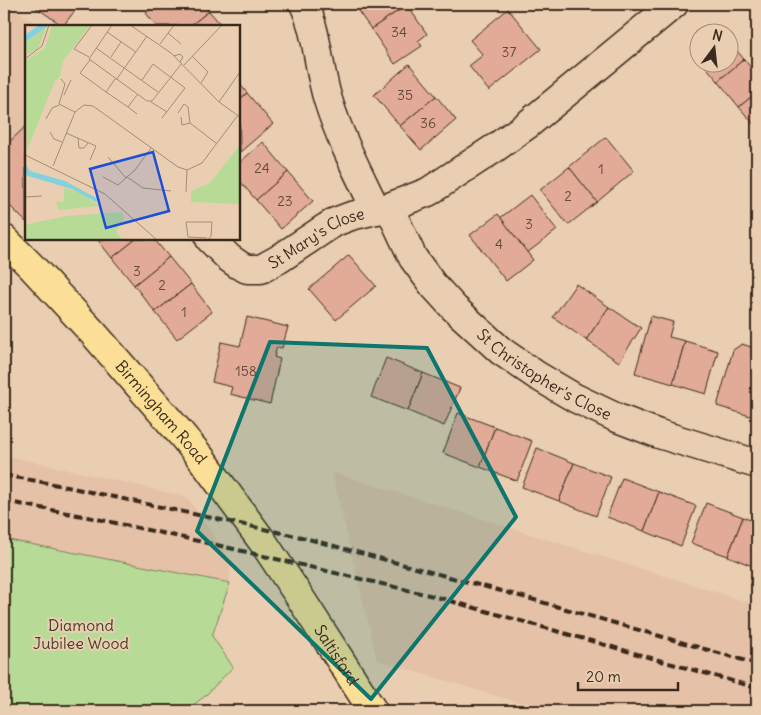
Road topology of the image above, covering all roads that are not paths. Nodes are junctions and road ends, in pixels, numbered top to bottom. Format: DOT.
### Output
graph roads {
  1 [pos="304,4"];
  2 [pos="674,4"];
  3 [pos="382,208"];
  4 [pos="4,239"];
  5 [pos="211,240"];
  6 [pos="757,464"];
  7 [pos="301,598"];
  8 [pos="372,711"];
  1 -- 3 [label="street, St Christopher's Close"];
  2 -- 3 [label="street"];
  3 -- 5 [label="street, St Mary's Close"];
  3 -- 6 [label="street, St Christopher's Close"];
  4 -- 7 [label="main road, Birmingham Road"];
  7 -- 8 [label="main road, Saltisford"];
}
